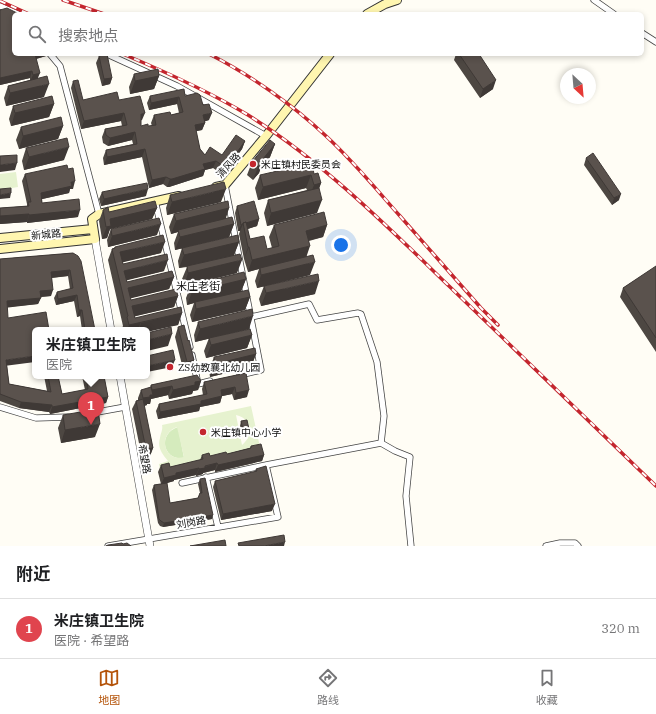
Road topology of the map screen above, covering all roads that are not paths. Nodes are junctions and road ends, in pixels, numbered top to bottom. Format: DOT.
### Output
graph roads {
  1 [pos="397,0"];
  2 [pos="594,0"];
  3 [pos="0,6"];
  4 [pos="14,12"];
  5 [pos="371,12"];
  6 [pos="611,12"];
  7 [pos="644,34"];
  8 [pos="656,42"];
  9 [pos="52,56"];
  10 [pos="111,56"];
  11 [pos="328,56"];
  12 [pos="266,136"];
  13 [pos="224,185"];
  14 [pos="210,189"];
  15 [pos="187,194"];
  16 [pos="155,201"];
  17 [pos="98,214"];
  18 [pos="92,229"];
  19 [pos="0,238"];
  20 [pos="95,239"];
  21 [pos="0,249"];
  22 [pos="251,317"];
  23 [pos="110,327"];
  24 [pos="232,376"];
  25 [pos="120,379"];
  26 [pos="219,379"];
  27 [pos="0,407"];
  28 [pos="125,407"];
  29 [pos="87,414"];
  30 [pos="71,416"];
  31 [pos="381,444"];
  32 [pos="266,465"];
  33 [pos="206,477"];
  34 [pos="182,482"];
  35 [pos="218,527"];
  36 [pos="149,538"];
  37 [pos="108,546"];
  38 [pos="150,546"];
  39 [pos="411,546"];
  40 [pos="546,546"];
  41 [pos="578,546"];
  1 -- 5 [label="main road"];
  2 -- 6 [label="street"];
  3 -- 4 [label="street"];
  7 -- 8 [label="street"];
  9 -- 17 [label="street"];
  10 -- 12 [label="street"];
  11 -- 12 [label="main road, 清风路"];
  12 -- 13 [label="main road, 清风路"];
  13 -- 14 [label="main road, 清风路"];
  13 -- 22 [label="street"];
  15 -- 16 [label="main road"];
  16 -- 17 [label="main road"];
  16 -- 26 [label="street"];
  17 -- 18 [label="main road"];
  18 -- 19 [label="main road, 新城路"];
  18 -- 20 [label="main road"];
  20 -- 21 [label="main road, 新城路"];
  20 -- 23 [label="street"];
  22 -- 24 [label="street"];
  22 -- 31 [label="street"];
  25 -- 28 [label="street, 希望路"];
  27 -- 30 [label="street"];
  28 -- 29 [label="street"];
  28 -- 36 [label="street, 希望路"];
  31 -- 32 [label="street"];
  31 -- 39 [label="street"];
  32 -- 33 [label="street"];
  32 -- 35 [label="street, 刘岗路"];
  33 -- 34 [label="street"];
  33 -- 35 [label="street"];
  35 -- 36 [label="street, 刘岗路"];
  36 -- 37 [label="street, 刘岗路"];
  36 -- 38 [label="street, 希望路"];
  40 -- 41 [label="street"];
}
